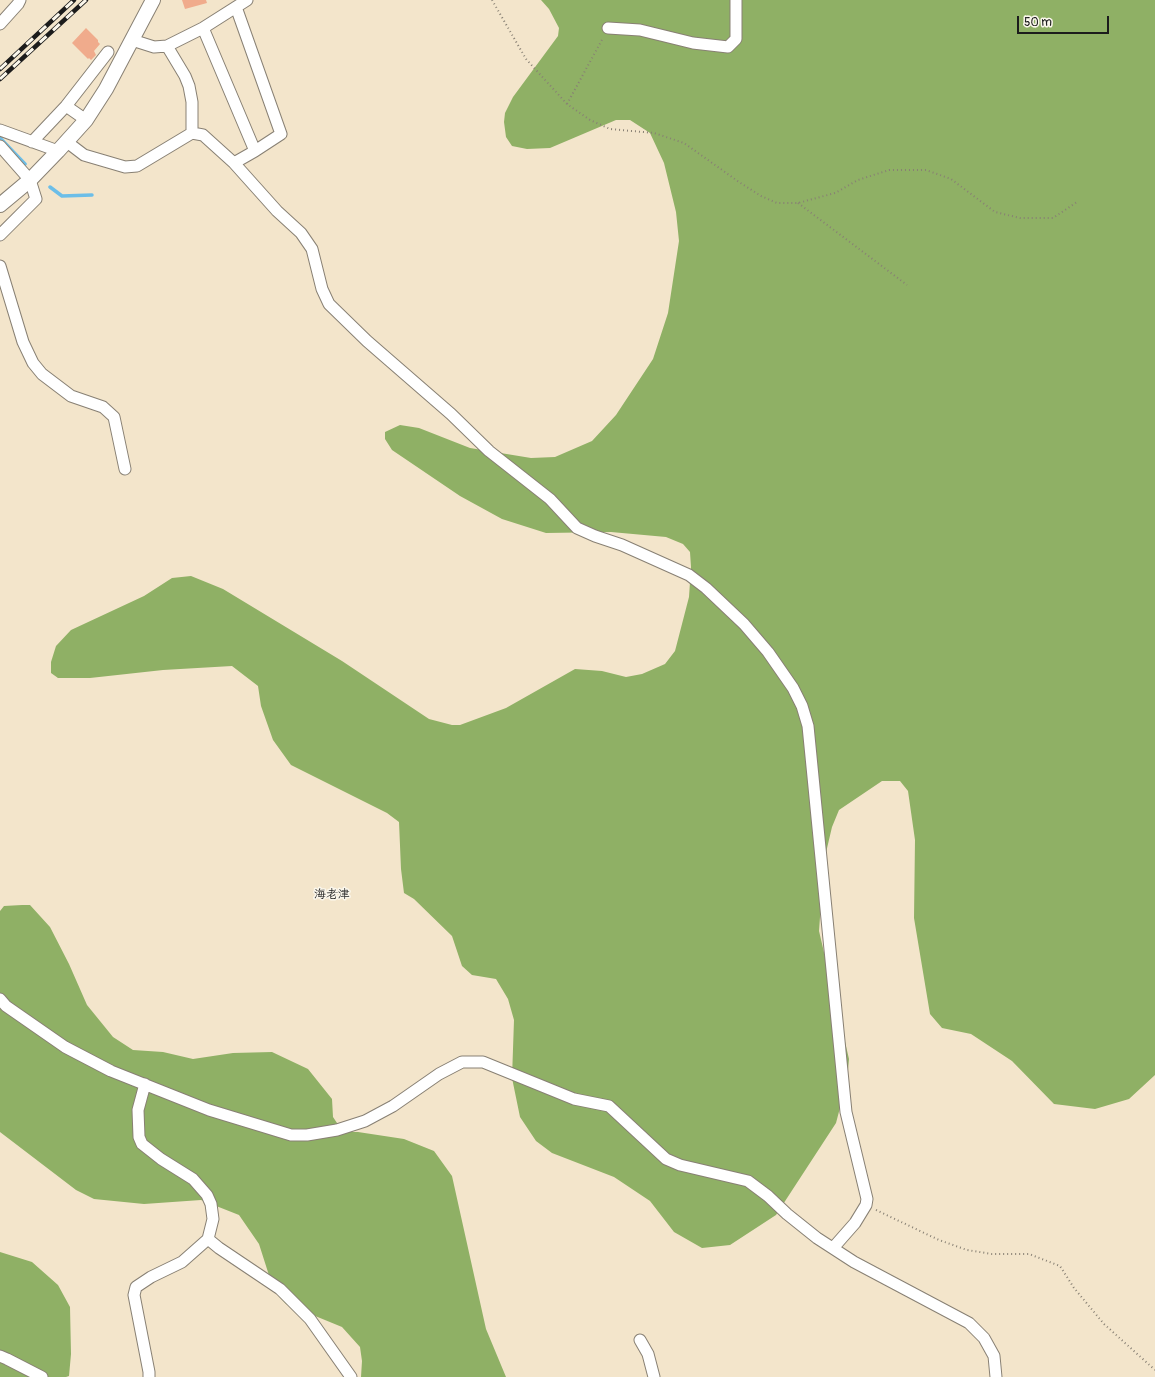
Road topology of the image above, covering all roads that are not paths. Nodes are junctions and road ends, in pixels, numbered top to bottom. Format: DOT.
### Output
graph roads {
  1 [pos="20,0"];
  2 [pos="154,0"];
  3 [pos="736,0"];
  4 [pos="243,2"];
  5 [pos="0,24"];
  6 [pos="203,28"];
  7 [pos="608,28"];
  8 [pos="132,40"];
  9 [pos="167,46"];
  10 [pos="108,52"];
  11 [pos="66,106"];
  12 [pos="86,120"];
  13 [pos="0,130"];
  14 [pos="192,134"];
  15 [pos="32,142"];
  16 [pos="0,146"];
  17 [pos="63,147"];
  18 [pos="255,151"];
  19 [pos="234,163"];
  20 [pos="30,180"];
  21 [pos="0,205"];
  22 [pos="0,235"];
  23 [pos="0,266"];
  24 [pos="126,469"];
  25 [pos="0,999"];
  26 [pos="145,1084"];
  27 [pos="208,1239"];
  28 [pos="833,1248"];
  29 [pos="640,1340"];
  30 [pos="0,1356"];
  31 [pos="42,1377"];
  32 [pos="148,1377"];
  33 [pos="351,1377"];
  34 [pos="654,1377"];
  35 [pos="996,1377"];
  1 -- 5 [label="street"];
  2 -- 8 [label="street"];
  3 -- 7 [label="street"];
  4 -- 6 [label="street"];
  4 -- 18 [label="street"];
  6 -- 9 [label="street"];
  6 -- 18 [label="street"];
  8 -- 9 [label="street"];
  8 -- 12 [label="street"];
  9 -- 14 [label="street"];
  10 -- 11 [label="street"];
  11 -- 12 [label="street"];
  11 -- 15 [label="street"];
  12 -- 17 [label="street"];
  13 -- 15 [label="street"];
  14 -- 17 [label="street"];
  14 -- 19 [label="street"];
  15 -- 17 [label="street"];
  16 -- 20 [label="street"];
  17 -- 20 [label="street"];
  18 -- 19 [label="street"];
  19 -- 28 [label="street"];
  20 -- 21 [label="street"];
  20 -- 22 [label="street"];
  23 -- 24 [label="street"];
  25 -- 26 [label="street"];
  26 -- 27 [label="street"];
  26 -- 28 [label="street"];
  27 -- 32 [label="street"];
  27 -- 33 [label="street"];
  28 -- 35 [label="street"];
  29 -- 34 [label="street"];
  30 -- 31 [label="street"];
}
